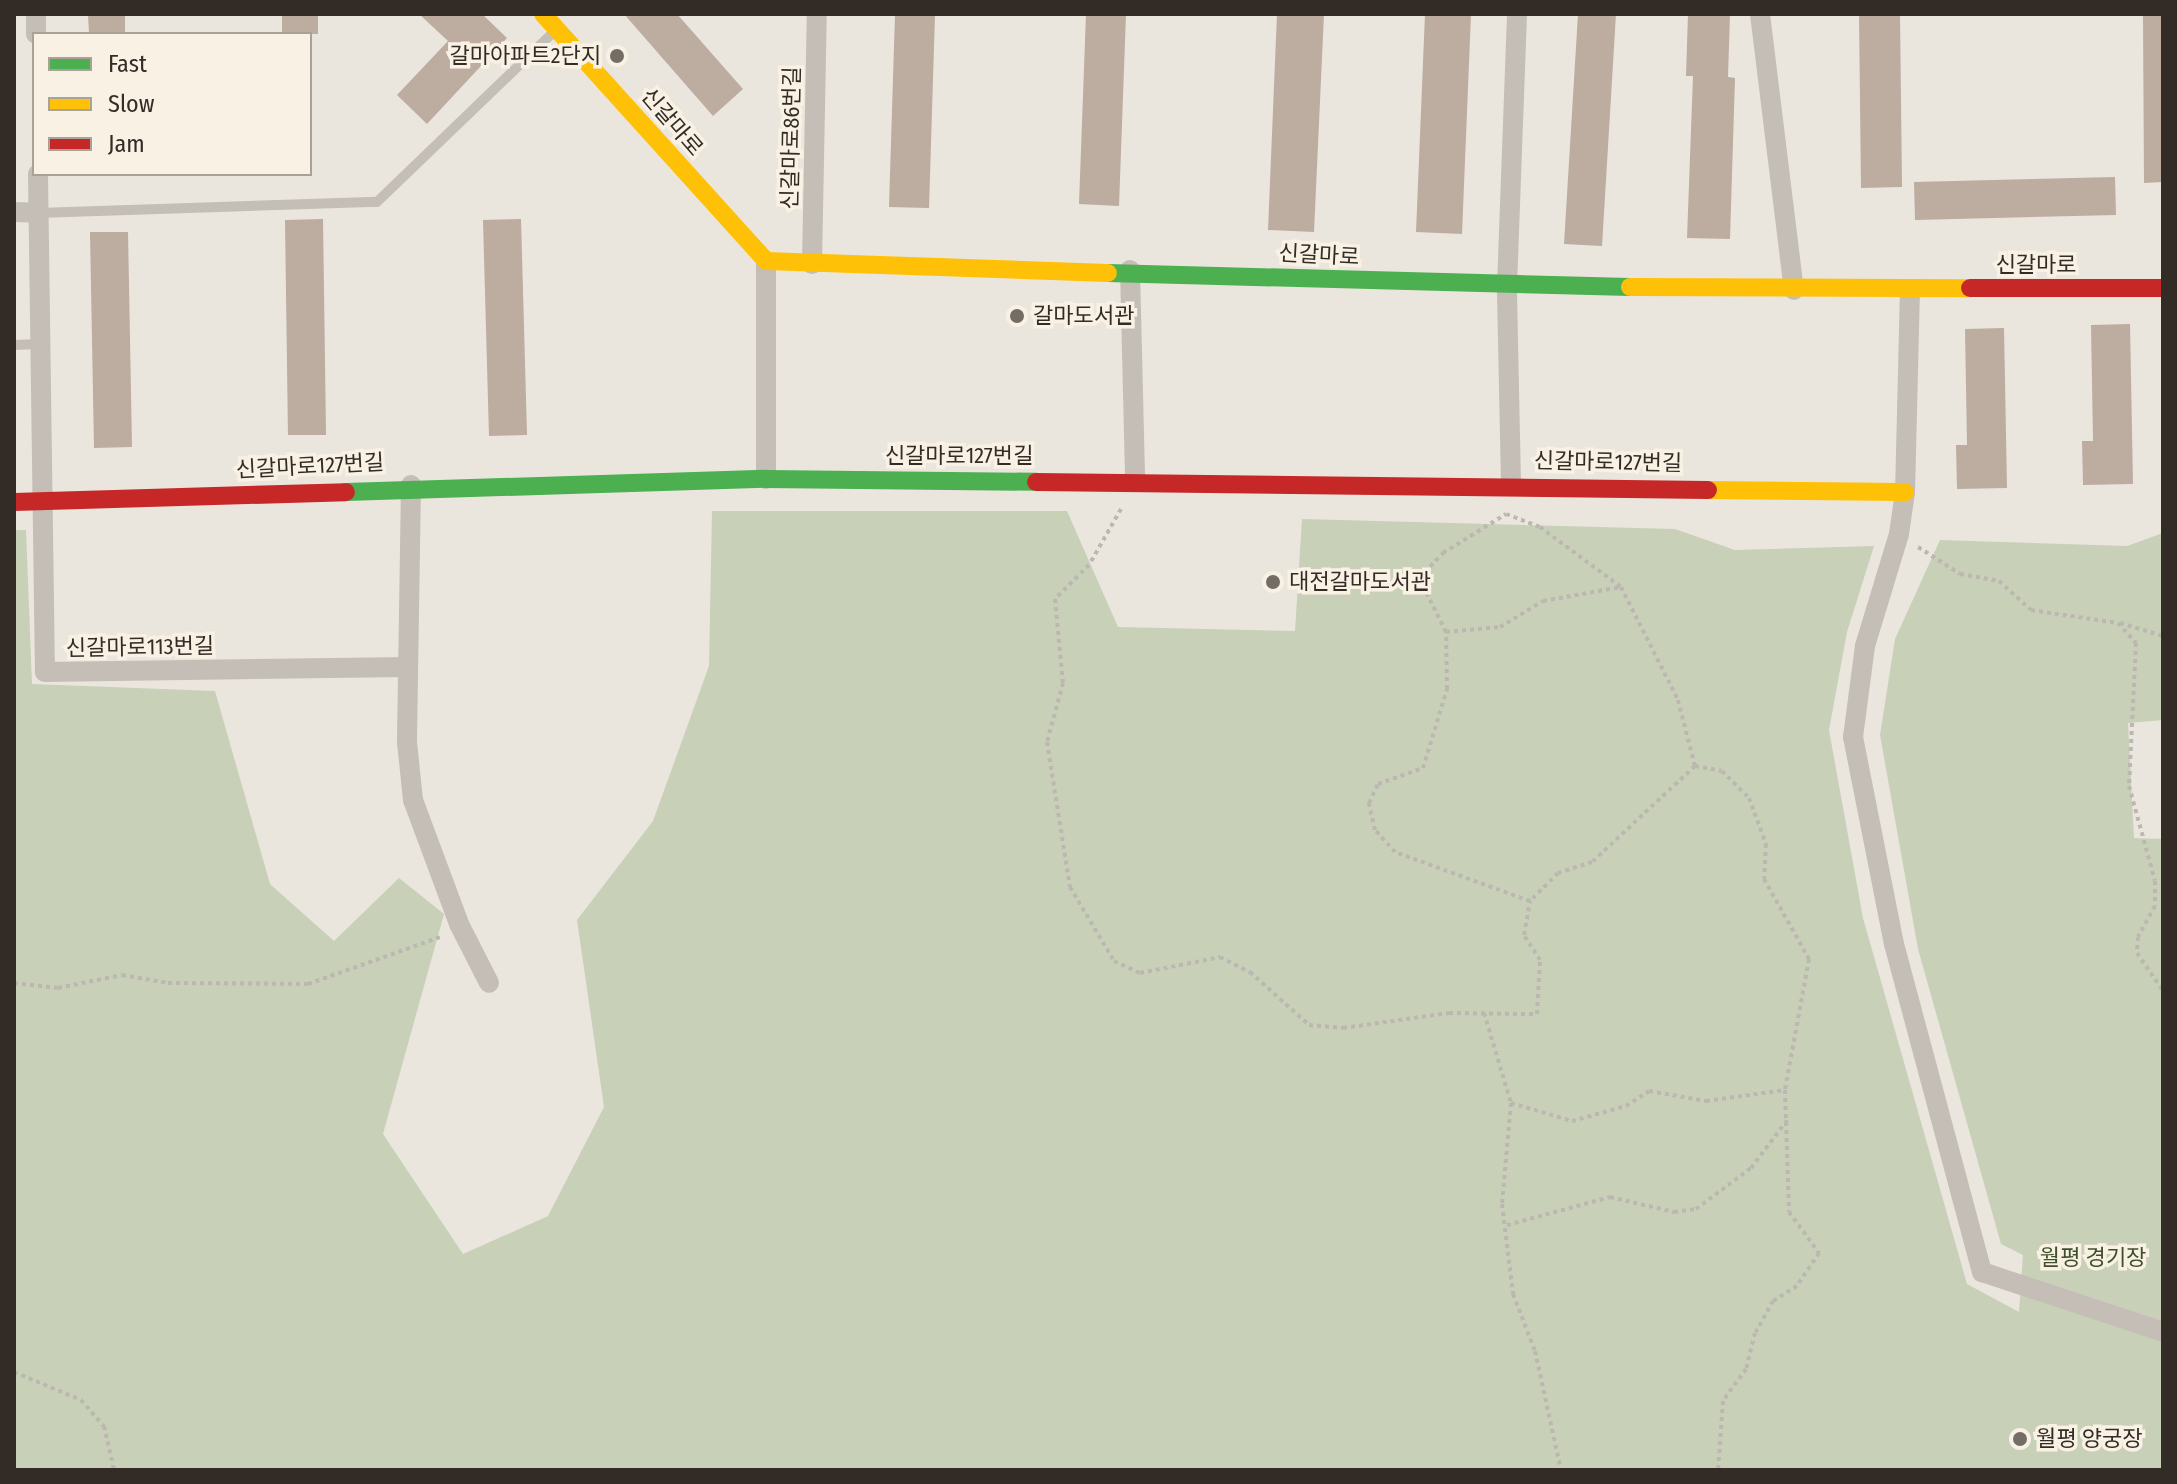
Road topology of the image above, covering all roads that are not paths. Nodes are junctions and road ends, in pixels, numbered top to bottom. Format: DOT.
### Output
graph roads {
  1 [pos="543,14"];
  2 [pos="817,14"];
  3 [pos="1517,14"];
  4 [pos="1760,14"];
  5 [pos="557,29"];
  6 [pos="38,176"];
  7 [pos="14,212"];
  8 [pos="38,213"];
  9 [pos="766,261"];
  10 [pos="812,264"];
  11 [pos="1130,270"];
  12 [pos="1507,287"];
  13 [pos="2163,288"];
  14 [pos="1910,289"];
  15 [pos="1794,290"];
  16 [pos="40,344"];
  17 [pos="14,345"];
  18 [pos="766,479"];
  19 [pos="1135,482"];
  20 [pos="1511,484"];
  21 [pos="411,485"];
  22 [pos="1905,492"];
  23 [pos="14,502"];
  24 [pos="43,502"];
  25 [pos="408,667"];
  26 [pos="489,983"];
  27 [pos="2163,1332"];
  1 -- 5 [label="street, 신갈마로"];
  2 -- 10 [label="street, 신갈마로86번길"];
  3 -- 12 [label="street"];
  4 -- 15 [label="street"];
  5 -- 8 [label="lane"];
  5 -- 9 [label="street, 신갈마로"];
  6 -- 8 [label="street, 신갈마로113번길"];
  7 -- 8 [label="street"];
  8 -- 16 [label="street, 신갈마로113번길"];
  9 -- 10 [label="street, 신갈마로"];
  9 -- 18 [label="street"];
  10 -- 11 [label="street, 신갈마로"];
  11 -- 12 [label="street, 신갈마로"];
  11 -- 19 [label="street"];
  12 -- 15 [label="street, 신갈마로"];
  12 -- 20 [label="street"];
  13 -- 14 [label="street, 신갈마로"];
  14 -- 15 [label="street, 신갈마로"];
  14 -- 22 [label="street"];
  16 -- 17 [label="lane"];
  16 -- 24 [label="street, 신갈마로113번길"];
  18 -- 19 [label="street, 신갈마로127번길"];
  18 -- 21 [label="street, 신갈마로127번길"];
  19 -- 20 [label="street, 신갈마로127번길"];
  20 -- 22 [label="street, 신갈마로127번길"];
  21 -- 24 [label="street, 신갈마로127번길"];
  21 -- 25 [label="street"];
  22 -- 27 [label="street"];
  23 -- 24 [label="street, 신갈마로127번길"];
  24 -- 25 [label="street, 신갈마로113번길"];
  25 -- 26 [label="street"];
}
